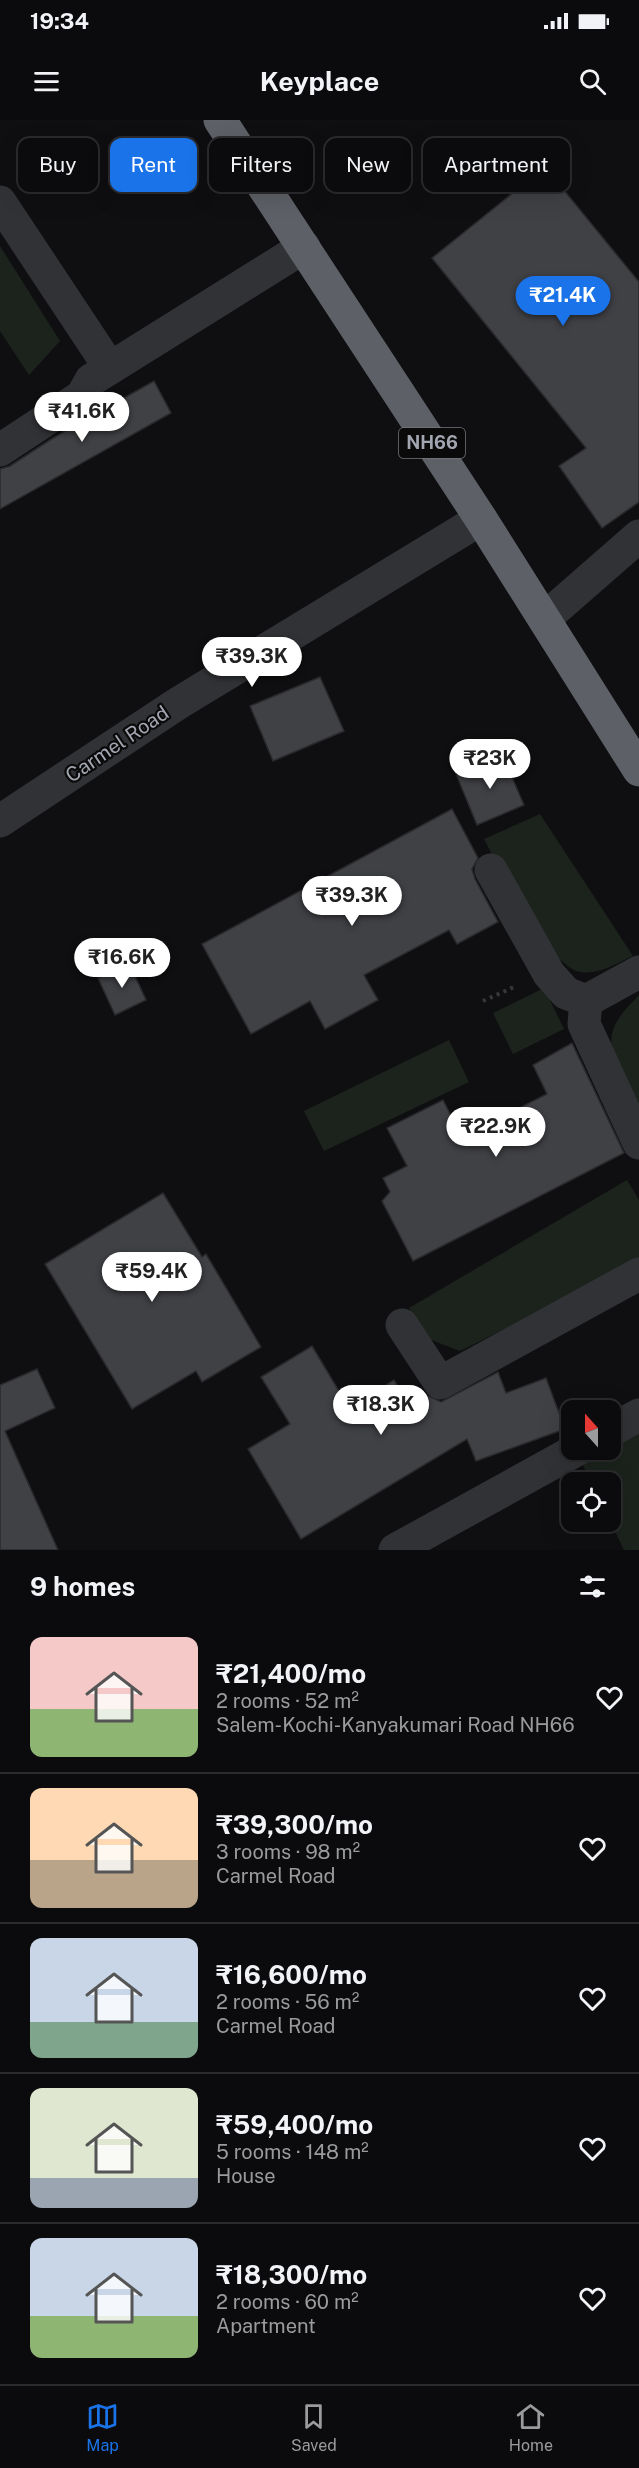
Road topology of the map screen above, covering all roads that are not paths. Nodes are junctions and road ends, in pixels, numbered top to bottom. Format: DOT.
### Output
graph roads {
  1 [pos="220,120"];
  2 [pos="0,202"];
  3 [pos="304,247"];
  4 [pos="100,374"];
  5 [pos="0,450"];
  6 [pos="481,519"];
  7 [pos="639,536"];
  8 [pos="544,619"];
  9 [pos="639,770"];
  10 [pos="0,821"];
  11 [pos="491,870"];
  12 [pos="639,972"];
  13 [pos="586,1001"];
  14 [pos="639,1143"];
  15 [pos="639,1274"];
  16 [pos="402,1325"];
  17 [pos="639,1416"];
  18 [pos="621,1425"];
  19 [pos="561,1458"];
  20 [pos="395,1550"];
  1 -- 3 [label="highway, NH66"];
  2 -- 4 [label="street"];
  3 -- 4 [label="street"];
  3 -- 6 [label="highway, NH66"];
  4 -- 5 [label="street"];
  6 -- 8 [label="highway, NH66"];
  6 -- 10 [label="street, Carmel Road"];
  7 -- 8 [label="street"];
  8 -- 9 [label="highway, NH66"];
  11 -- 13 [label="street"];
  12 -- 13 [label="street"];
  13 -- 14 [label="street"];
  15 -- 16 [label="street"];
  17 -- 18 [label="street"];
  19 -- 20 [label="street"];
}
